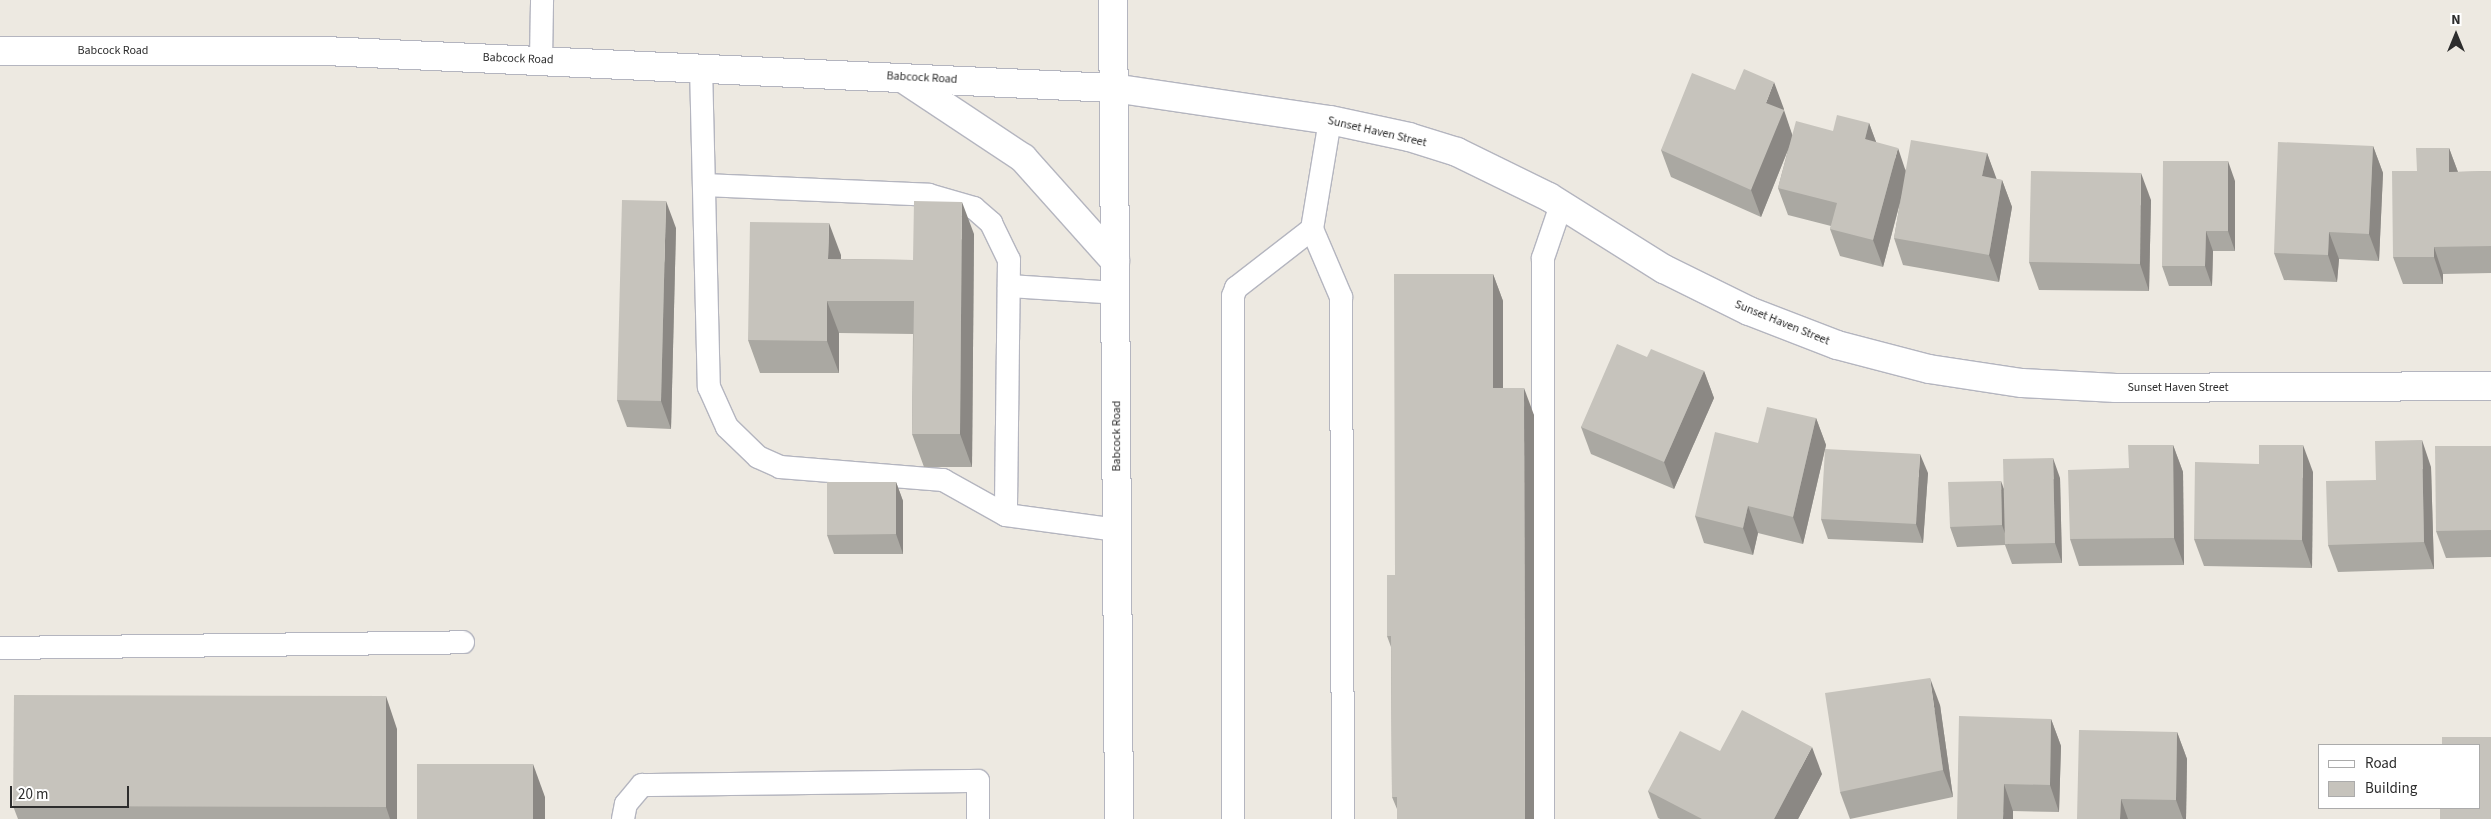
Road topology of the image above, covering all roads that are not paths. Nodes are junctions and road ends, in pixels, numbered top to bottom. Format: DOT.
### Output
graph roads {
  1 [pos="542,0"];
  2 [pos="1113,0"];
  3 [pos="0,52"];
  4 [pos="541,60"];
  5 [pos="701,67"];
  6 [pos="903,78"];
  7 [pos="1114,88"];
  8 [pos="1330,120"];
  9 [pos="704,185"];
  10 [pos="1561,205"];
  11 [pos="1312,228"];
  12 [pos="1115,261"];
  13 [pos="1008,286"];
  14 [pos="1116,293"];
  15 [pos="2491,386"];
  16 [pos="1006,515"];
  17 [pos="1118,530"];
  18 [pos="463,642"];
  19 [pos="0,648"];
  20 [pos="623,819"];
  21 [pos="978,819"];
  22 [pos="1120,819"];
  23 [pos="1233,819"];
  24 [pos="1343,819"];
  25 [pos="1543,819"];
  1 -- 4 [label="lane"];
  2 -- 7 [label="main road"];
  3 -- 4 [label="main road, Babcock Road"];
  4 -- 5 [label="main road, Babcock Road"];
  5 -- 6 [label="main road, Babcock Road"];
  5 -- 9 [label="lane"];
  6 -- 7 [label="main road, Babcock Road"];
  6 -- 12 [label="main road"];
  7 -- 8 [label="main road, Sunset Haven Street"];
  7 -- 12 [label="main road, Babcock Road"];
  8 -- 10 [label="main road, Sunset Haven Street"];
  8 -- 11 [label="lane"];
  9 -- 13 [label="lane"];
  9 -- 16 [label="lane"];
  10 -- 15 [label="main road, Sunset Haven Street"];
  10 -- 25 [label="lane"];
  11 -- 23 [label="lane"];
  11 -- 24 [label="lane"];
  12 -- 14 [label="main road, Babcock Road"];
  13 -- 14 [label="lane"];
  13 -- 16 [label="lane"];
  14 -- 17 [label="main road, Babcock Road"];
  16 -- 17 [label="lane"];
  17 -- 22 [label="main road, Babcock Road"];
  18 -- 19 [label="lane"];
  20 -- 21 [label="lane"];
}
